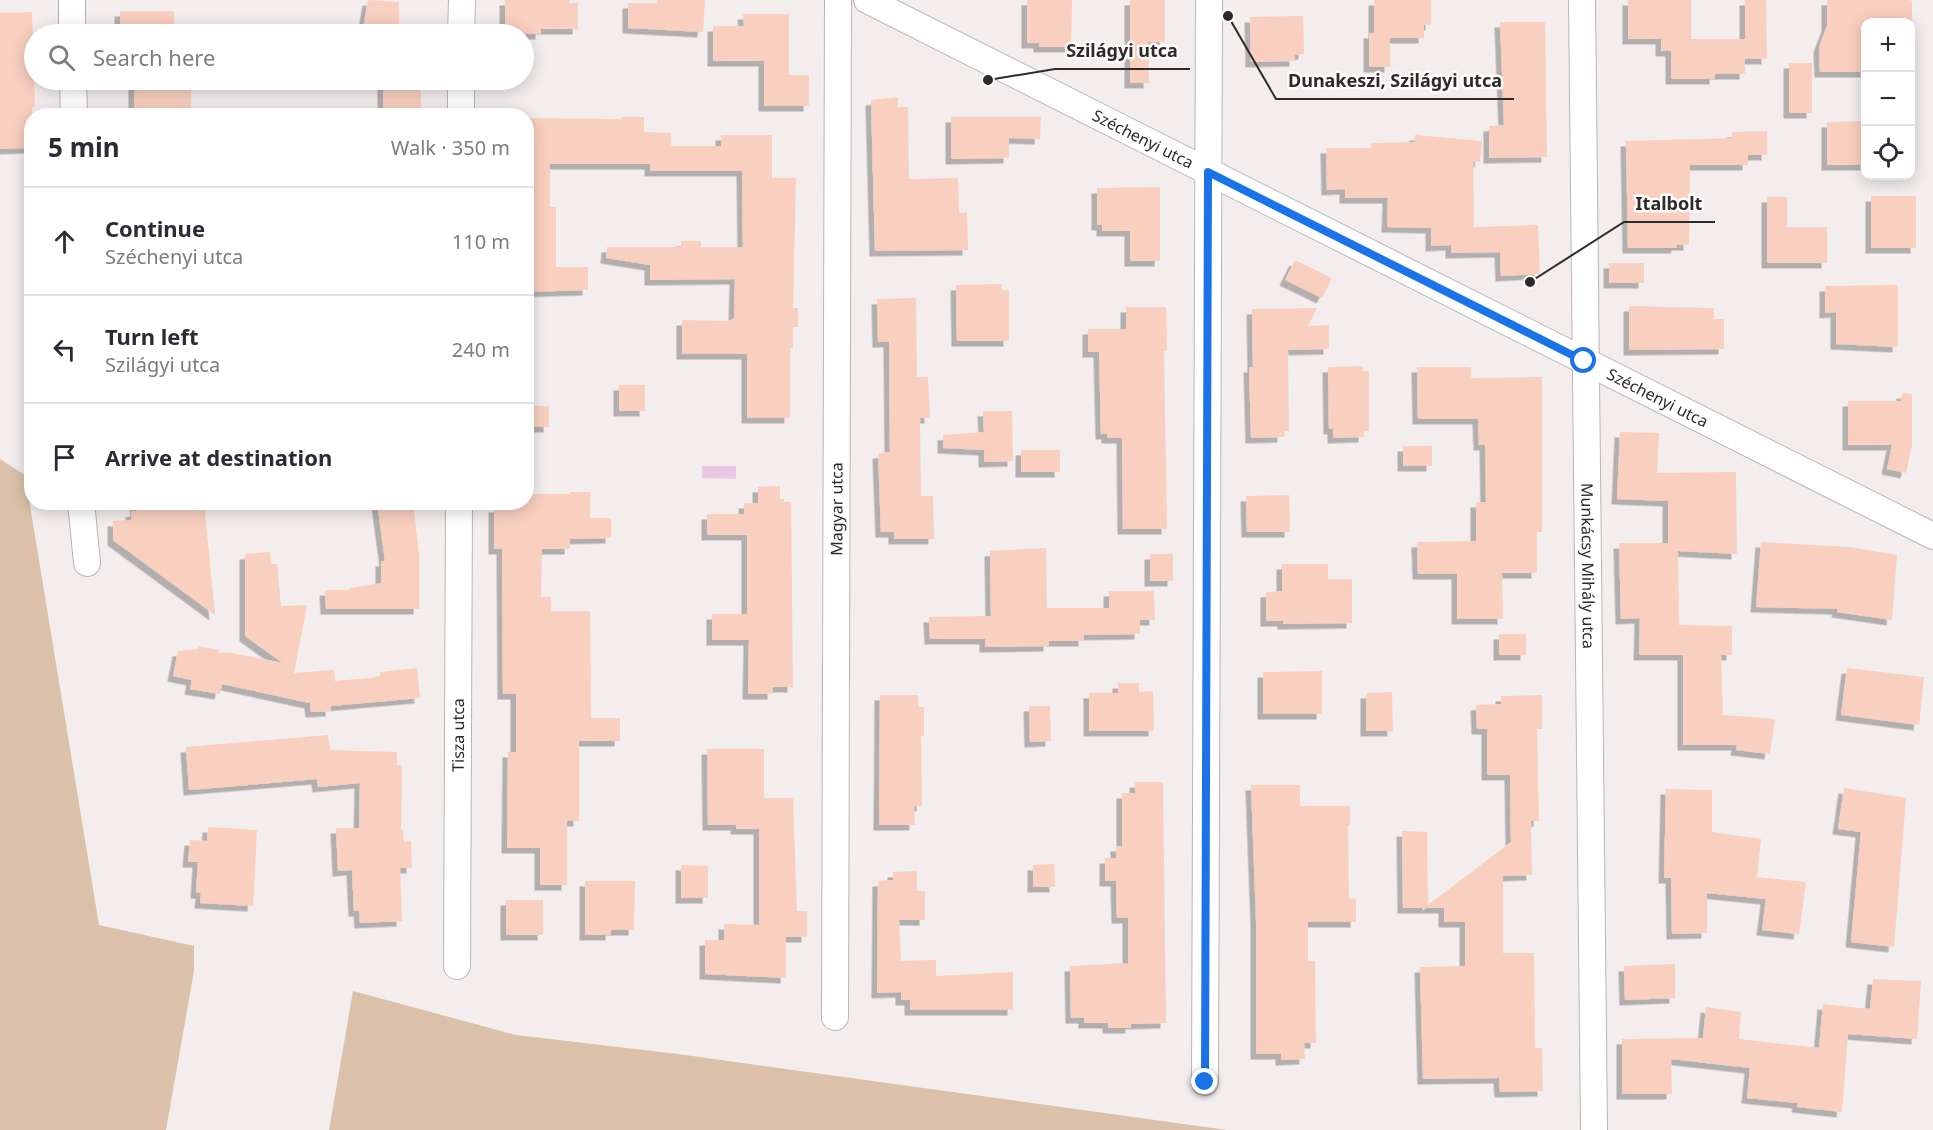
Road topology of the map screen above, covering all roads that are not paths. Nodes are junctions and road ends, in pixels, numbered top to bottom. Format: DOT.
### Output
graph roads {
  1 [pos="72,0"];
  2 [pos="462,0"];
  3 [pos="838,0"];
  4 [pos="867,0"];
  5 [pos="1209,0"];
  6 [pos="1582,0"];
  7 [pos="72,24"];
  8 [pos="461,24"];
  9 [pos="73,90"];
  10 [pos="461,90"];
  11 [pos="74,108"];
  12 [pos="461,108"];
  13 [pos="1208,172"];
  14 [pos="1584,361"];
  15 [pos="82,510"];
  16 [pos="459,510"];
  17 [pos="1933,536"];
  18 [pos="87,563"];
  19 [pos="457,966"];
  20 [pos="835,1017"];
  21 [pos="1205,1082"];
  22 [pos="1594,1130"];
  1 -- 7 [label="street"];
  2 -- 8 [label="street"];
  3 -- 20 [label="street, Magyar utca"];
  4 -- 13 [label="street, Széchenyi utca"];
  5 -- 13 [label="street"];
  6 -- 14 [label="street, Munkácsy Mihály utca"];
  9 -- 11 [label="street"];
  10 -- 12 [label="street"];
  13 -- 14 [label="street, Széchenyi utca"];
  13 -- 21 [label="street"];
  14 -- 17 [label="street, Széchenyi utca"];
  14 -- 22 [label="street, Munkácsy Mihály utca"];
  15 -- 18 [label="street"];
  16 -- 19 [label="street, Tisza utca"];
}
